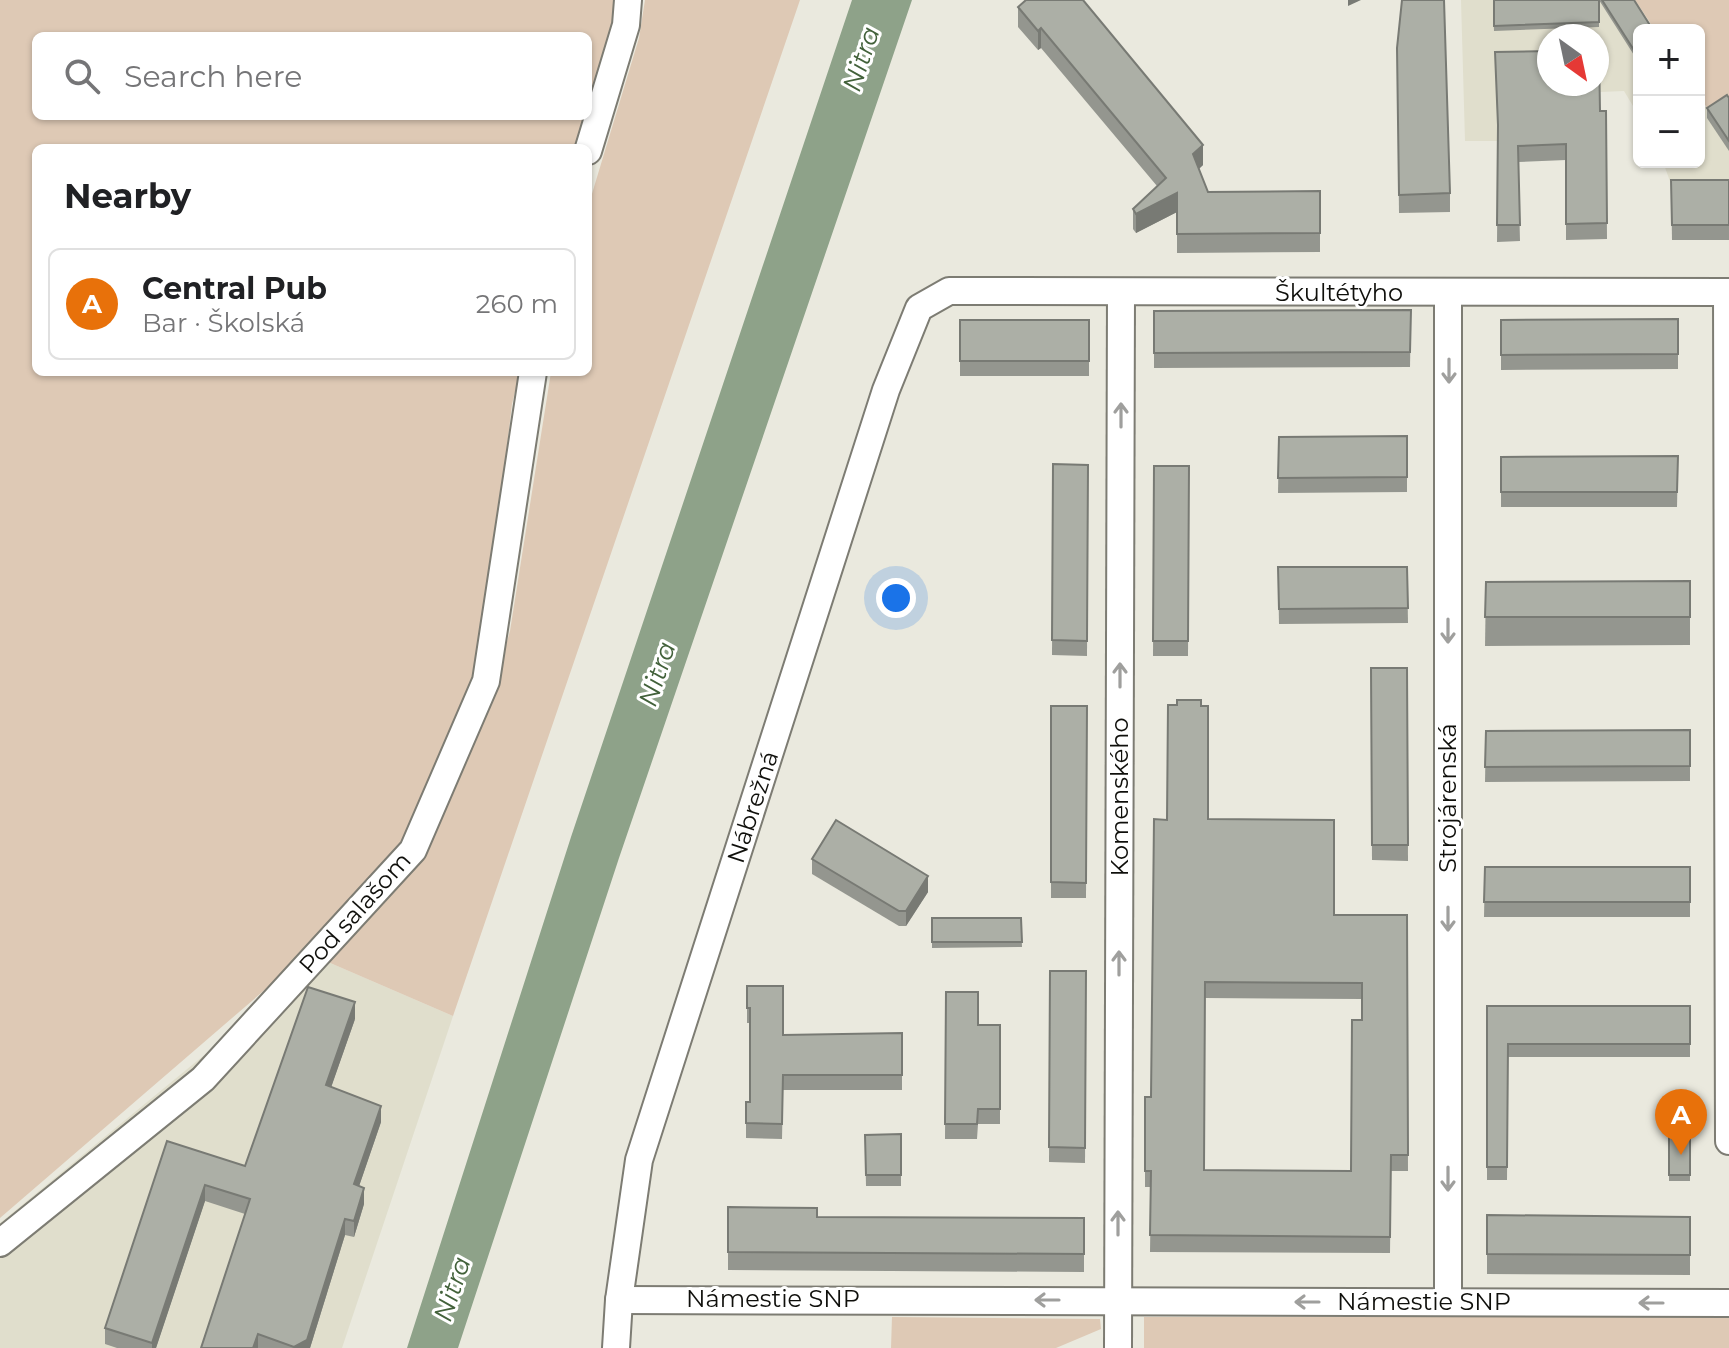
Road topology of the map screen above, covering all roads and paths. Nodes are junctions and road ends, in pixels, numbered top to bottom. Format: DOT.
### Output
graph roads {
  1 [pos="628,0"];
  2 [pos="590,144"];
  3 [pos="949,291"];
  4 [pos="1728,292"];
  5 [pos="1121,293"];
  6 [pos="1448,293"];
  7 [pos="532,376"];
  8 [pos="1729,1141"];
  9 [pos="0,1243"];
  10 [pos="619,1300"];
  11 [pos="1118,1301"];
  12 [pos="1448,1302"];
  13 [pos="1729,1303"];
  14 [pos="616,1348"];
  15 [pos="1118,1348"];
  1 -- 2 [label="street"];
  3 -- 5 [label="street, Škultétyho"];
  3 -- 10 [label="street, Nábrežná"];
  4 -- 6 [label="street, Škultétyho"];
  4 -- 8 [label="street"];
  5 -- 6 [label="street, Škultétyho"];
  11 -- 5 [label="street, Komenského, one-way"];
  6 -- 12 [label="street, Strojárenská, one-way"];
  7 -- 9 [label="street, Pod salašom"];
  11 -- 10 [label="street, Námestie SNP, one-way"];
  10 -- 14 [label="street, Nábrežná"];
  12 -- 11 [label="street, Námestie SNP, one-way"];
  11 -- 15 [label="street"];
  13 -- 12 [label="street, Námestie SNP, one-way"];
}
